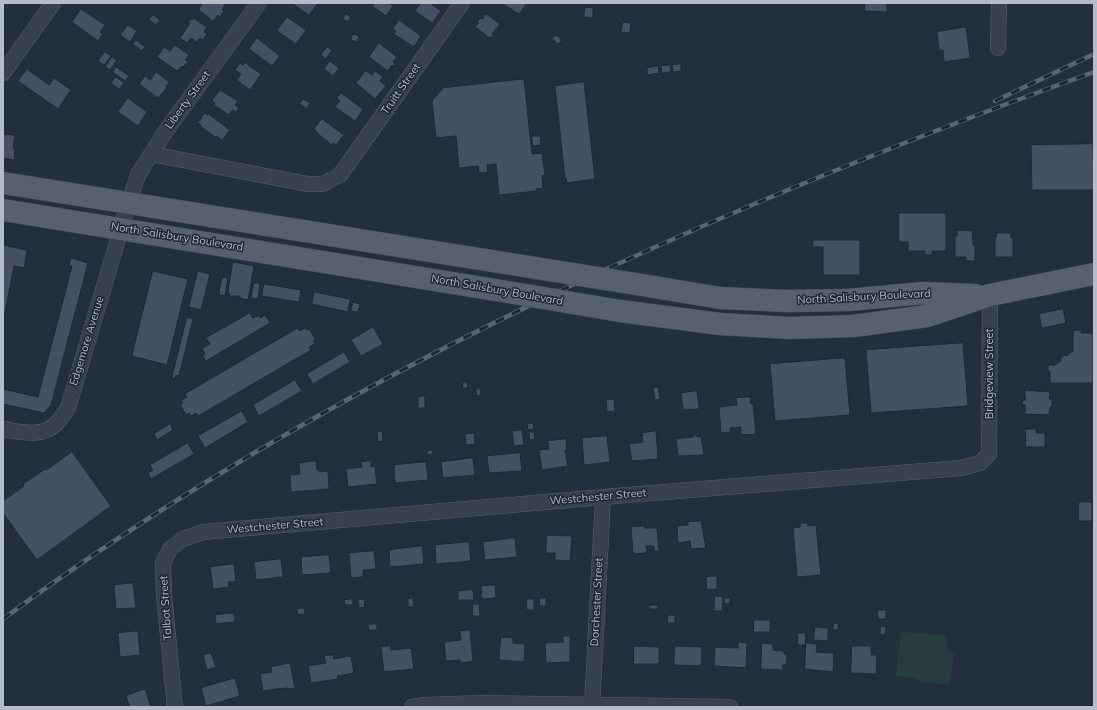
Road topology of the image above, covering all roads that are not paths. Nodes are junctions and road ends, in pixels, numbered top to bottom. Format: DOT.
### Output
graph roads {
  1 [pos="53,3"];
  2 [pos="259,3"];
  3 [pos="462,3"];
  4 [pos="998,3"];
  5 [pos="998,48"];
  6 [pos="3,73"];
  7 [pos="151,154"];
  8 [pos="3,183"];
  9 [pos="129,202"];
  10 [pos="3,210"];
  11 [pos="121,228"];
  12 [pos="1094,274"];
  13 [pos="1048,283"];
  14 [pos="1094,286"];
  15 [pos="990,295"];
  16 [pos="3,429"];
  17 [pos="989,454"];
  18 [pos="603,496"];
  19 [pos="203,532"];
  20 [pos="592,705"];
  21 [pos="175,707"];
  22 [pos="412,707"];
  23 [pos="730,707"];
  1 -- 6 [label="street"];
  2 -- 7 [label="street, Liberty Street"];
  3 -- 7 [label="street, Truitt Street"];
  4 -- 5 [label="street"];
  7 -- 9 [label="street, Liberty Street"];
  8 -- 9 [label="main road, North Salisbury Boulevard"];
  9 -- 11 [label="street, Edgemore Avenue"];
  9 -- 15 [label="main road, North Salisbury Boulevard, bridge"];
  10 -- 11 [label="main road, North Salisbury Boulevard"];
  11 -- 15 [label="main road, North Salisbury Boulevard, bridge"];
  11 -- 16 [label="street, Edgemore Avenue"];
  12 -- 13 [label="main road, North Salisbury Boulevard"];
  13 -- 14 [label="street"];
  13 -- 15 [label="main road, North Salisbury Boulevard"];
  15 -- 17 [label="street, Bridgeview Street"];
  17 -- 18 [label="street, Westchester Street"];
  18 -- 19 [label="street, Westchester Street"];
  18 -- 20 [label="street, Dorchester Street"];
  19 -- 21 [label="street, Talbot Street"];
  20 -- 22 [label="street"];
  20 -- 23 [label="street"];
}
